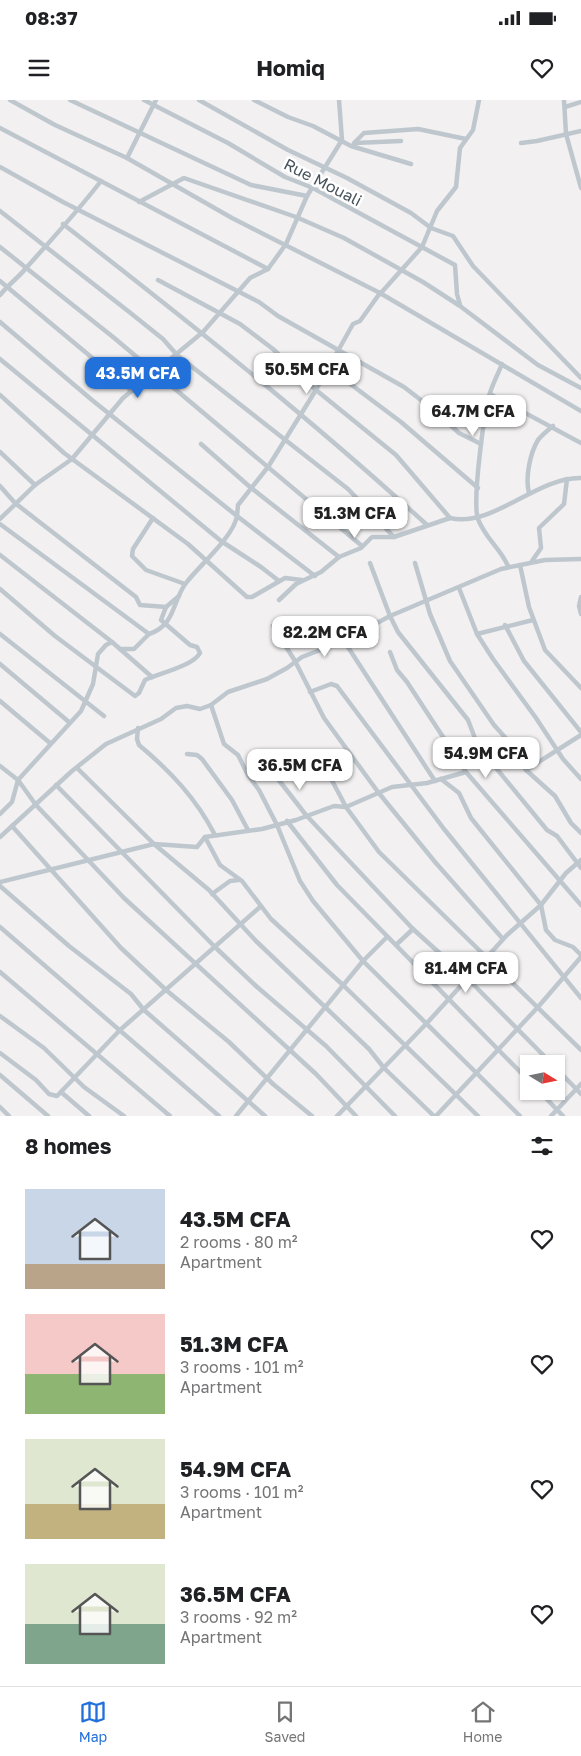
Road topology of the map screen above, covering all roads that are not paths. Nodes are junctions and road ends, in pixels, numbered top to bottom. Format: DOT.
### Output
graph roads {
  1 [pos="10,100"];
  2 [pos="70,100"];
  3 [pos="144,100"];
  4 [pos="156,100"];
  5 [pos="199,100"];
  6 [pos="254,100"];
  7 [pos="339,100"];
  8 [pos="479,100"];
  9 [pos="564,100"];
  10 [pos="581,102"];
  11 [pos="155,106"];
  12 [pos="565,107"];
  13 [pos="0,128"];
  14 [pos="581,131"];
  15 [pos="140,133"];
  16 [pos="566,134"];
  17 [pos="466,139"];
  18 [pos="342,140"];
  19 [pos="401,141"];
  20 [pos="521,143"];
  21 [pos="353,145"];
  22 [pos="127,158"];
  23 [pos="411,164"];
  24 [pos="0,166"];
  25 [pos="326,167"];
  26 [pos="101,181"];
  27 [pos="170,184"];
  28 [pos="313,188"];
  29 [pos="581,188"];
  30 [pos="307,196"];
  31 [pos="139,202"];
  32 [pos="80,210"];
  33 [pos="0,211"];
  34 [pos="296,216"];
  35 [pos="64,224"];
  36 [pos="431,228"];
  37 [pos="286,244"];
  38 [pos="44,246"];
  39 [pos="0,247"];
  40 [pos="422,247"];
  41 [pos="27,268"];
  42 [pos="401,268"];
  43 [pos="268,269"];
  44 [pos="158,280"];
  45 [pos="0,281"];
  46 [pos="7,286"];
  47 [pos="239,293"];
  48 [pos="380,293"];
  49 [pos="0,295"];
  50 [pos="460,306"];
  51 [pos="220,314"];
  52 [pos="0,322"];
  53 [pos="203,332"];
  54 [pos="338,351"];
  55 [pos="177,355"];
  56 [pos="0,359"];
  57 [pos="502,364"];
  58 [pos="328,368"];
  59 [pos="156,372"];
  60 [pos="581,378"];
  61 [pos="581,388"];
  62 [pos="316,390"];
  63 [pos="132,391"];
  64 [pos="0,394"];
  65 [pos="490,394"];
  66 [pos="581,411"];
  67 [pos="109,412"];
  68 [pos="301,414"];
  69 [pos="553,426"];
  70 [pos="92,434"];
  71 [pos="285,440"];
  72 [pos="581,442"];
  73 [pos="201,444"];
  74 [pos="481,444"];
  75 [pos="0,452"];
  76 [pos="72,459"];
  77 [pos="268,466"];
  78 [pos="581,478"];
  79 [pos="567,479"];
  80 [pos="35,485"];
  81 [pos="0,486"];
  82 [pos="250,487"];
  83 [pos="478,488"];
  84 [pos="529,493"];
  85 [pos="15,503"];
  86 [pos="237,516"];
  87 [pos="477,516"];
  88 [pos="153,518"];
  89 [pos="450,518"];
  90 [pos="0,519"];
  91 [pos="0,524"];
  92 [pos="427,526"];
  93 [pos="394,537"];
  94 [pos="221,541"];
  95 [pos="362,546"];
  96 [pos="0,555"];
  97 [pos="339,557"];
  98 [pos="581,559"];
  99 [pos="207,561"];
  100 [pos="532,561"];
  101 [pos="370,563"];
  102 [pos="415,563"];
  103 [pos="520,565"];
  104 [pos="508,566"];
  105 [pos="315,576"];
  106 [pos="302,580"];
  107 [pos="279,581"];
  108 [pos="185,584"];
  109 [pos="459,588"];
  110 [pos="0,590"];
  111 [pos="179,596"];
  112 [pos="581,597"];
  113 [pos="279,600"];
  114 [pos="427,601"];
  115 [pos="166,607"];
  116 [pos="581,614"];
  117 [pos="390,616"];
  118 [pos="533,620"];
  119 [pos="166,623"];
  120 [pos="505,625"];
  121 [pos="273,626"];
  122 [pos="0,634"];
  123 [pos="149,634"];
  124 [pos="477,634"];
  125 [pos="344,641"];
  126 [pos="112,642"];
  127 [pos="120,649"];
  128 [pos="390,652"];
  129 [pos="295,661"];
  130 [pos="0,664"];
  131 [pos="97,668"];
  132 [pos="152,677"];
  133 [pos="581,688"];
  134 [pos="310,692"];
  135 [pos="0,701"];
  136 [pos="86,702"];
  137 [pos="211,705"];
  138 [pos="104,716"];
  139 [pos="69,722"];
  140 [pos="138,728"];
  141 [pos="581,733"];
  142 [pos="50,743"];
  143 [pos="558,750"];
  144 [pos="186,754"];
  145 [pos="318,754"];
  146 [pos="265,759"];
  147 [pos="0,766"];
  148 [pos="77,768"];
  149 [pos="526,770"];
  150 [pos="466,772"];
  151 [pos="441,779"];
  152 [pos="581,779"];
  153 [pos="18,780"];
  154 [pos="435,781"];
  155 [pos="56,785"];
  156 [pos="410,786"];
  157 [pos="378,792"];
  158 [pos="36,806"];
  159 [pos="346,807"];
  160 [pos="0,814"];
  161 [pos="306,815"];
  162 [pos="287,821"];
  163 [pos="277,824"];
  164 [pos="12,826"];
  165 [pos="248,830"];
  166 [pos="581,833"];
  167 [pos="215,835"];
  168 [pos="0,837"];
  169 [pos="206,837"];
  170 [pos="154,844"];
  171 [pos="123,851"];
  172 [pos="89,860"];
  173 [pos="580,864"];
  174 [pos="51,870"];
  175 [pos="238,880"];
  176 [pos="558,881"];
  177 [pos="0,882"];
  178 [pos="0,886"];
  179 [pos="212,894"];
  180 [pos="540,905"];
  181 [pos="581,905"];
  182 [pos="260,908"];
  183 [pos="241,924"];
  184 [pos="519,924"];
  185 [pos="0,927"];
  186 [pos="413,929"];
  187 [pos="387,937"];
  188 [pos="503,940"];
  189 [pos="397,944"];
  190 [pos="215,947"];
  191 [pos="581,956"];
  192 [pos="486,957"];
  193 [pos="363,961"];
  194 [pos="196,964"];
  195 [pos="0,972"];
  196 [pos="467,978"];
  197 [pos="563,978"];
  198 [pos="344,986"];
  199 [pos="166,990"];
  200 [pos="581,998"];
  201 [pos="449,999"];
  202 [pos="326,1007"];
  203 [pos="538,1007"];
  204 [pos="144,1010"];
  205 [pos="0,1016"];
  206 [pos="427,1023"];
  207 [pos="518,1027"];
  208 [pos="120,1030"];
  209 [pos="307,1030"];
  210 [pos="406,1046"];
  211 [pos="498,1050"];
  212 [pos="581,1050"];
  213 [pos="0,1052"];
  214 [pos="290,1052"];
  215 [pos="96,1053"];
  216 [pos="544,1055"];
  217 [pos="384,1068"];
  218 [pos="520,1072"];
  219 [pos="477,1073"];
  220 [pos="0,1075"];
  221 [pos="74,1076"];
  222 [pos="565,1077"];
  223 [pos="268,1079"];
  224 [pos="581,1084"];
  225 [pos="366,1086"];
  226 [pos="576,1089"];
  227 [pos="61,1092"];
  228 [pos="581,1094"];
  229 [pos="456,1096"];
  230 [pos="548,1100"];
  231 [pos="247,1101"];
  232 [pos="347,1106"];
  233 [pos="0,1107"];
  234 [pos="557,1110"];
  235 [pos="9,1116"];
  236 [pos="48,1116"];
  237 [pos="89,1116"];
  238 [pos="124,1116"];
  239 [pos="170,1116"];
  240 [pos="219,1116"];
  241 [pos="236,1116"];
  242 [pos="265,1116"];
  243 [pos="312,1116"];
  244 [pos="338,1116"];
  245 [pos="356,1116"];
  246 [pos="395,1116"];
  247 [pos="435,1116"];
  248 [pos="478,1116"];
  249 [pos="520,1116"];
  250 [pos="551,1116"];
  251 [pos="563,1116"];
  1 -- 22 [label="street"];
  2 -- 15 [label="street"];
  3 -- 11 [label="street, Rue Mouali"];
  4 -- 11 [label="street"];
  5 -- 25 [label="street"];
  6 -- 18 [label="street"];
  7 -- 18 [label="street"];
  8 -- 17 [label="street"];
  9 -- 12 [label="street"];
  10 -- 12 [label="street"];
  11 -- 15 [label="street"];
  11 -- 28 [label="street, Rue Mouali"];
  12 -- 16 [label="street"];
  13 -- 26 [label="street"];
  14 -- 16 [label="street"];
  15 -- 22 [label="street"];
  15 -- 30 [label="street"];
  16 -- 20 [label="street"];
  16 -- 29 [label="street"];
  17 -- 21 [label="street"];
  17 -- 36 [label="street"];
  18 -- 21 [label="street"];
  18 -- 25 [label="street"];
  19 -- 21 [label="street"];
  21 -- 23 [label="street"];
  22 -- 27 [label="street"];
  24 -- 32 [label="street"];
  25 -- 28 [label="street"];
  25 -- 36 [label="street"];
  26 -- 31 [label="street"];
  26 -- 32 [label="street"];
  27 -- 31 [label="street"];
  27 -- 34 [label="street"];
  27 -- 37 [label="street"];
  28 -- 30 [label="street"];
  28 -- 40 [label="street, Rue Mouali"];
  30 -- 34 [label="street"];
  31 -- 43 [label="street"];
  32 -- 35 [label="street"];
  32 -- 47 [label="street"];
  33 -- 38 [label="street"];
  34 -- 37 [label="street"];
  34 -- 42 [label="street"];
  35 -- 38 [label="street"];
  35 -- 53 [label="street"];
  36 -- 40 [label="street"];
  36 -- 60 [label="street"];
  37 -- 43 [label="street"];
  37 -- 48 [label="street"];
  38 -- 41 [label="street"];
  38 -- 55 [label="street"];
  39 -- 41 [label="street"];
  40 -- 42 [label="street"];
  40 -- 50 [label="street, Rue Mouali"];
  41 -- 46 [label="street"];
  41 -- 59 [label="street"];
  42 -- 48 [label="street"];
  42 -- 50 [label="street"];
  43 -- 47 [label="street"];
  44 -- 51 [label="street"];
  45 -- 46 [label="street"];
  46 -- 49 [label="street"];
  46 -- 63 [label="street"];
  47 -- 51 [label="street"];
  47 -- 54 [label="street"];
  48 -- 54 [label="street"];
  48 -- 57 [label="street"];
  50 -- 61 [label="street"];
  51 -- 53 [label="street"];
  51 -- 62 [label="street"];
  52 -- 67 [label="street"];
  53 -- 55 [label="street"];
  53 -- 68 [label="street"];
  54 -- 58 [label="street"];
  54 -- 74 [label="street"];
  55 -- 59 [label="street"];
  55 -- 71 [label="street"];
  56 -- 70 [label="street"];
  57 -- 65 [label="street"];
  57 -- 66 [label="street"];
  58 -- 62 [label="street"];
  58 -- 83 [label="street"];
  59 -- 63 [label="street"];
  59 -- 77 [label="street"];
  62 -- 68 [label="street"];
  62 -- 89 [label="street"];
  63 -- 67 [label="street"];
  64 -- 76 [label="street"];
  65 -- 69 [label="street"];
  65 -- 74 [label="street"];
  67 -- 70 [label="street"];
  67 -- 86 [label="street"];
  68 -- 71 [label="street"];
  68 -- 92 [label="street"];
  69 -- 72 [label="street"];
  69 -- 84 [label="street"];
  70 -- 76 [label="street"];
  70 -- 94 [label="street"];
  71 -- 77 [label="street"];
  71 -- 93 [label="street"];
  73 -- 82 [label="street"];
  74 -- 83 [label="street"];
  75 -- 80 [label="street"];
  76 -- 80 [label="street"];
  76 -- 88 [label="street"];
  77 -- 82 [label="street"];
  77 -- 95 [label="street"];
  78 -- 79 [label="street"];
  79 -- 84 [label="street"];
  79 -- 100 [label="street"];
  80 -- 85 [label="street"];
  81 -- 85 [label="street"];
  82 -- 86 [label="street"];
  82 -- 97 [label="street"];
  83 -- 87 [label="street"];
  84 -- 87 [label="street"];
  85 -- 90 [label="street"];
  85 -- 115 [label="street"];
  86 -- 94 [label="street"];
  86 -- 105 [label="street"];
  87 -- 89 [label="street"];
  87 -- 104 [label="street"];
  88 -- 99 [label="street"];
  88 -- 108 [label="street"];
  89 -- 92 [label="street"];
  91 -- 123 [label="street"];
  92 -- 93 [label="street"];
  93 -- 95 [label="street"];
  94 -- 99 [label="street"];
  94 -- 107 [label="street"];
  95 -- 97 [label="street"];
  96 -- 126 [label="street"];
  97 -- 105 [label="street"];
  98 -- 100 [label="street"];
  99 -- 107 [label="street"];
  99 -- 108 [label="street"];
  100 -- 103 [label="street"];
  101 -- 117 [label="street"];
  102 -- 114 [label="street"];
  103 -- 104 [label="street"];
  103 -- 118 [label="street"];
  104 -- 109 [label="street"];
  105 -- 106 [label="street"];
  106 -- 107 [label="street"];
  106 -- 113 [label="street"];
  108 -- 111 [label="street"];
  109 -- 114 [label="street"];
  109 -- 124 [label="street"];
  110 -- 131 [label="street"];
  111 -- 115 [label="street"];
  111 -- 119 [label="street"];
  112 -- 116 [label="street"];
  114 -- 117 [label="street"];
  114 -- 149 [label="street"];
  115 -- 119 [label="street"];
  117 -- 125 [label="street"];
  117 -- 173 [label="street"];
  118 -- 120 [label="street"];
  118 -- 133 [label="street"];
  119 -- 123 [label="street"];
  119 -- 132 [label="street"];
  120 -- 124 [label="street"];
  120 -- 141 [label="street"];
  121 -- 129 [label="street"];
  122 -- 136 [label="street"];
  123 -- 127 [label="street"];
  124 -- 143 [label="street"];
  125 -- 129 [label="street"];
  125 -- 154 [label="street"];
  126 -- 127 [label="street"];
  126 -- 131 [label="street"];
  127 -- 132 [label="street"];
  128 -- 150 [label="street"];
  129 -- 134 [label="street"];
  129 -- 137 [label="street"];
  130 -- 139 [label="street"];
  131 -- 132 [label="street"];
  131 -- 136 [label="street"];
  134 -- 156 [label="street"];
  134 -- 157 [label="street"];
  135 -- 142 [label="street"];
  136 -- 138 [label="street"];
  136 -- 139 [label="street"];
  137 -- 140 [label="street"];
  137 -- 163 [label="street"];
  139 -- 142 [label="street"];
  140 -- 148 [label="street"];
  140 -- 167 [label="street"];
  141 -- 143 [label="street"];
  142 -- 153 [label="street"];
  143 -- 149 [label="street"];
  143 -- 152 [label="street"];
  144 -- 165 [label="street"];
  145 -- 159 [label="street"];
  146 -- 161 [label="street"];
  147 -- 153 [label="street"];
  148 -- 155 [label="street"];
  148 -- 170 [label="street"];
  149 -- 166 [label="street"];
  150 -- 151 [label="street"];
  150 -- 176 [label="street"];
  151 -- 154 [label="street"];
  151 -- 180 [label="street"];
  153 -- 158 [label="street"];
  153 -- 160 [label="street"];
  154 -- 156 [label="street"];
  155 -- 158 [label="street"];
  155 -- 171 [label="street"];
  156 -- 157 [label="street"];
  156 -- 184 [label="street"];
  157 -- 159 [label="street"];
  157 -- 188 [label="street"];
  158 -- 164 [label="street"];
  158 -- 172 [label="street"];
  159 -- 161 [label="street"];
  159 -- 192 [label="street"];
  161 -- 162 [label="street"];
  161 -- 186 [label="street"];
  162 -- 163 [label="street"];
  162 -- 187 [label="street"];
  163 -- 165 [label="street"];
  163 -- 193 [label="street"];
  164 -- 168 [label="street"];
  164 -- 174 [label="street"];
  165 -- 167 [label="street"];
  167 -- 169 [label="street"];
  169 -- 170 [label="street"];
  169 -- 175 [label="street"];
  170 -- 171 [label="street"];
  170 -- 179 [label="street"];
  171 -- 172 [label="street"];
  171 -- 190 [label="street"];
  172 -- 174 [label="street"];
  172 -- 194 [label="street"];
  173 -- 176 [label="street"];
  174 -- 177 [label="street"];
  174 -- 199 [label="street"];
  175 -- 179 [label="street"];
  175 -- 182 [label="street"];
  176 -- 180 [label="street"];
  176 -- 181 [label="street"];
  178 -- 204 [label="street"];
  179 -- 183 [label="street"];
  180 -- 184 [label="street"];
  180 -- 191 [label="street"];
  182 -- 183 [label="street"];
  182 -- 198 [label="street"];
  183 -- 190 [label="street"];
  183 -- 202 [label="street"];
  184 -- 188 [label="street"];
  184 -- 197 [label="street"];
  185 -- 208 [label="street"];
  186 -- 189 [label="street"];
  186 -- 196 [label="street"];
  187 -- 189 [label="street"];
  187 -- 193 [label="street"];
  188 -- 192 [label="street"];
  189 -- 201 [label="street"];
  190 -- 194 [label="street"];
  190 -- 209 [label="street"];
  191 -- 197 [label="street"];
  192 -- 196 [label="street"];
  192 -- 203 [label="street"];
  193 -- 198 [label="street"];
  193 -- 206 [label="street"];
  194 -- 199 [label="street"];
  194 -- 214 [label="street"];
  195 -- 215 [label="street"];
  196 -- 201 [label="street"];
  196 -- 207 [label="street"];
  197 -- 200 [label="street"];
  197 -- 203 [label="street"];
  198 -- 202 [label="street"];
  198 -- 210 [label="street"];
  199 -- 204 [label="street"];
  199 -- 223 [label="street"];
  201 -- 206 [label="street"];
  201 -- 211 [label="street"];
  202 -- 209 [label="street"];
  202 -- 217 [label="street"];
  203 -- 207 [label="street"];
  203 -- 212 [label="street"];
  204 -- 208 [label="street"];
  204 -- 231 [label="street"];
  205 -- 221 [label="street"];
  206 -- 210 [label="street"];
  206 -- 219 [label="street"];
  207 -- 211 [label="street"];
  207 -- 216 [label="street"];
  208 -- 215 [label="street"];
  208 -- 240 [label="street"];
  209 -- 214 [label="street"];
  209 -- 225 [label="street"];
  210 -- 217 [label="street"];
  210 -- 229 [label="street"];
  211 -- 218 [label="street"];
  211 -- 219 [label="street"];
  213 -- 227 [label="street"];
  214 -- 223 [label="street"];
  214 -- 232 [label="street"];
  215 -- 221 [label="street"];
  215 -- 239 [label="street"];
  217 -- 225 [label="street"];
  217 -- 247 [label="street"];
  219 -- 229 [label="street"];
  219 -- 249 [label="street"];
  220 -- 236 [label="street"];
  221 -- 227 [label="street"];
  221 -- 238 [label="street"];
  222 -- 226 [label="street"];
  223 -- 231 [label="street"];
  223 -- 243 [label="street"];
  224 -- 226 [label="street"];
  225 -- 232 [label="street"];
  225 -- 246 [label="street"];
  226 -- 228 [label="street"];
  226 -- 234 [label="street"];
  227 -- 237 [label="street"];
  229 -- 247 [label="street"];
  229 -- 248 [label="street"];
  230 -- 234 [label="street"];
  231 -- 241 [label="street"];
  231 -- 242 [label="street"];
  232 -- 244 [label="street"];
  232 -- 245 [label="street"];
  233 -- 235 [label="street"];
  234 -- 250 [label="street"];
  234 -- 251 [label="street"];
}
